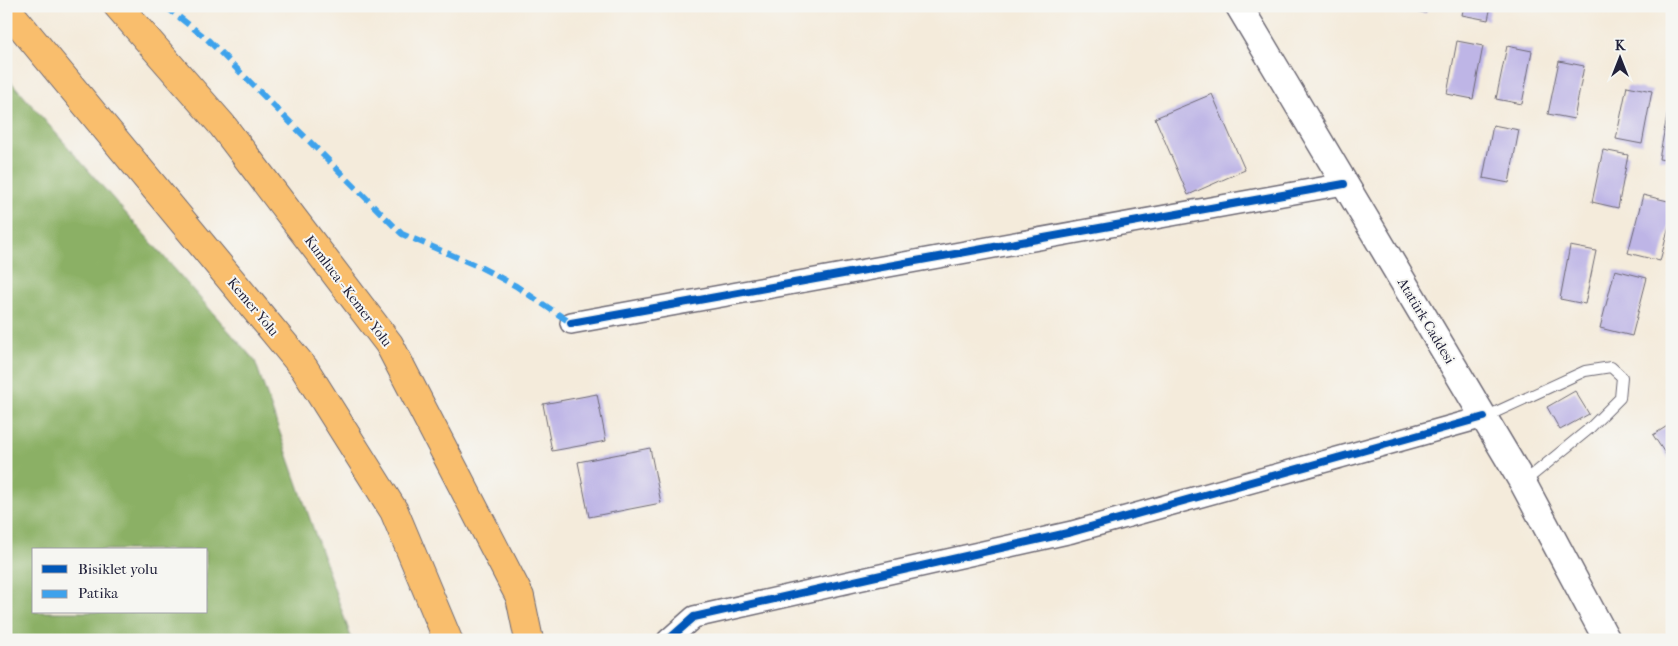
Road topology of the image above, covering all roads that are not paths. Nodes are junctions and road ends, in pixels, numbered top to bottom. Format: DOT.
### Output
graph roads {
  1 [pos="118,6"];
  2 [pos="1239,6"];
  3 [pos="6,8"];
  4 [pos="1344,184"];
  5 [pos="571,323"];
  6 [pos="1484,417"];
  7 [pos="1523,483"];
  8 [pos="448,640"];
  9 [pos="529,640"];
  10 [pos="668,640"];
  11 [pos="1607,640"];
  1 -- 9 [label="highway, Kumluca - Kemer Yolu"];
  2 -- 4 [label="street, Atatürk Caddesi"];
  3 -- 8 [label="highway, Kemer Yolu"];
  4 -- 5 [label="street"];
  4 -- 6 [label="street, Atatürk Caddesi"];
  6 -- 7 [label="street, Atatürk Caddesi"];
  6 -- 7 [label="lane"];
  6 -- 10 [label="street"];
  7 -- 11 [label="street, Atatürk Caddesi"];
}
